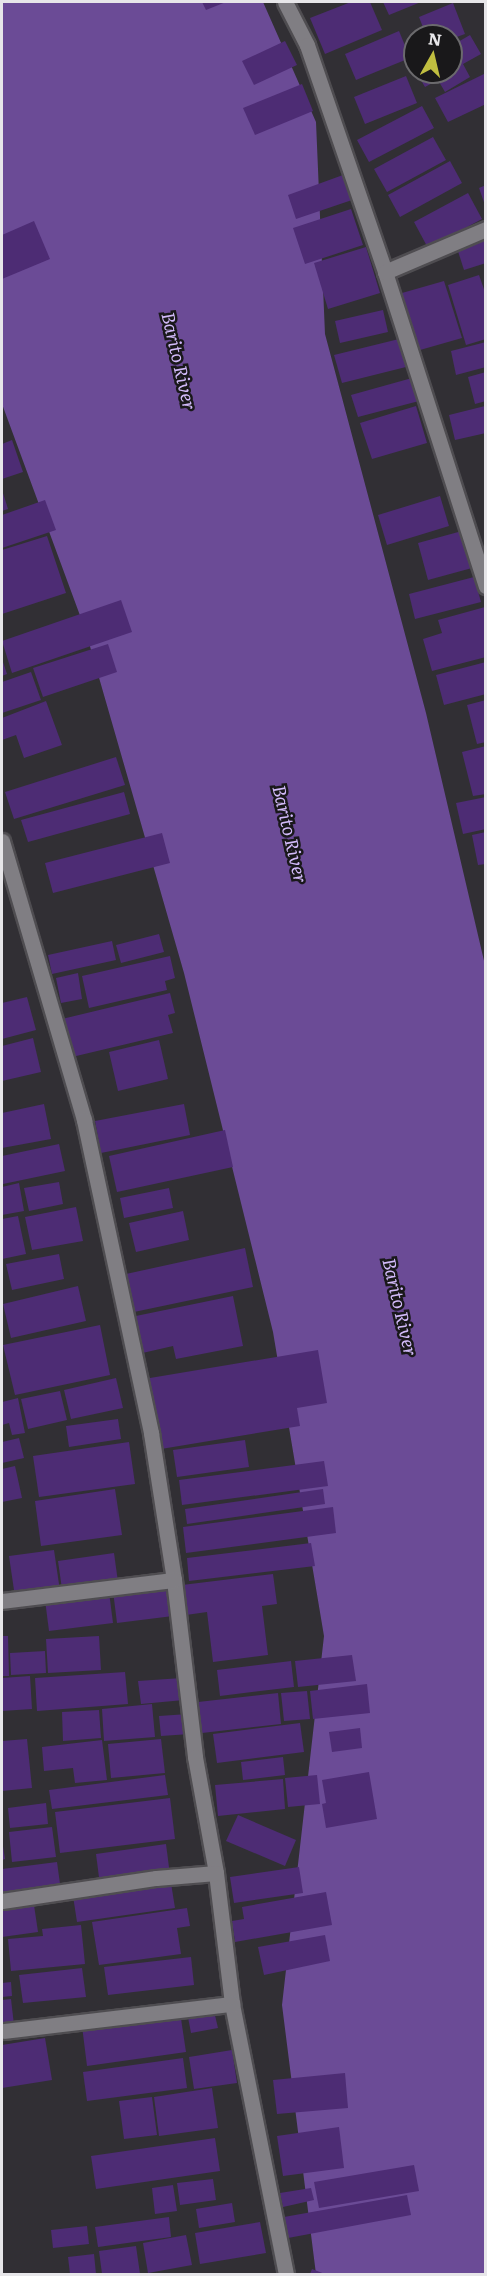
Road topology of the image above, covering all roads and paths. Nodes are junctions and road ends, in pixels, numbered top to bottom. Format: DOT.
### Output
graph roads {
  1 [pos="285,2"];
  2 [pos="486,229"];
  3 [pos="384,272"];
  4 [pos="486,586"];
  5 [pos="2,841"];
  6 [pos="174,1580"];
  7 [pos="2,1601"];
  8 [pos="216,1872"];
  9 [pos="2,1901"];
  10 [pos="232,2004"];
  11 [pos="4,2031"];
  12 [pos="286,2274"];
  1 -- 3 [label="street"];
  2 -- 3 [label="street"];
  3 -- 4 [label="street"];
  5 -- 6 [label="street"];
  6 -- 7 [label="street"];
  6 -- 8 [label="street"];
  8 -- 9 [label="street"];
  8 -- 10 [label="street"];
  10 -- 11 [label="street"];
  10 -- 12 [label="street"];
}
